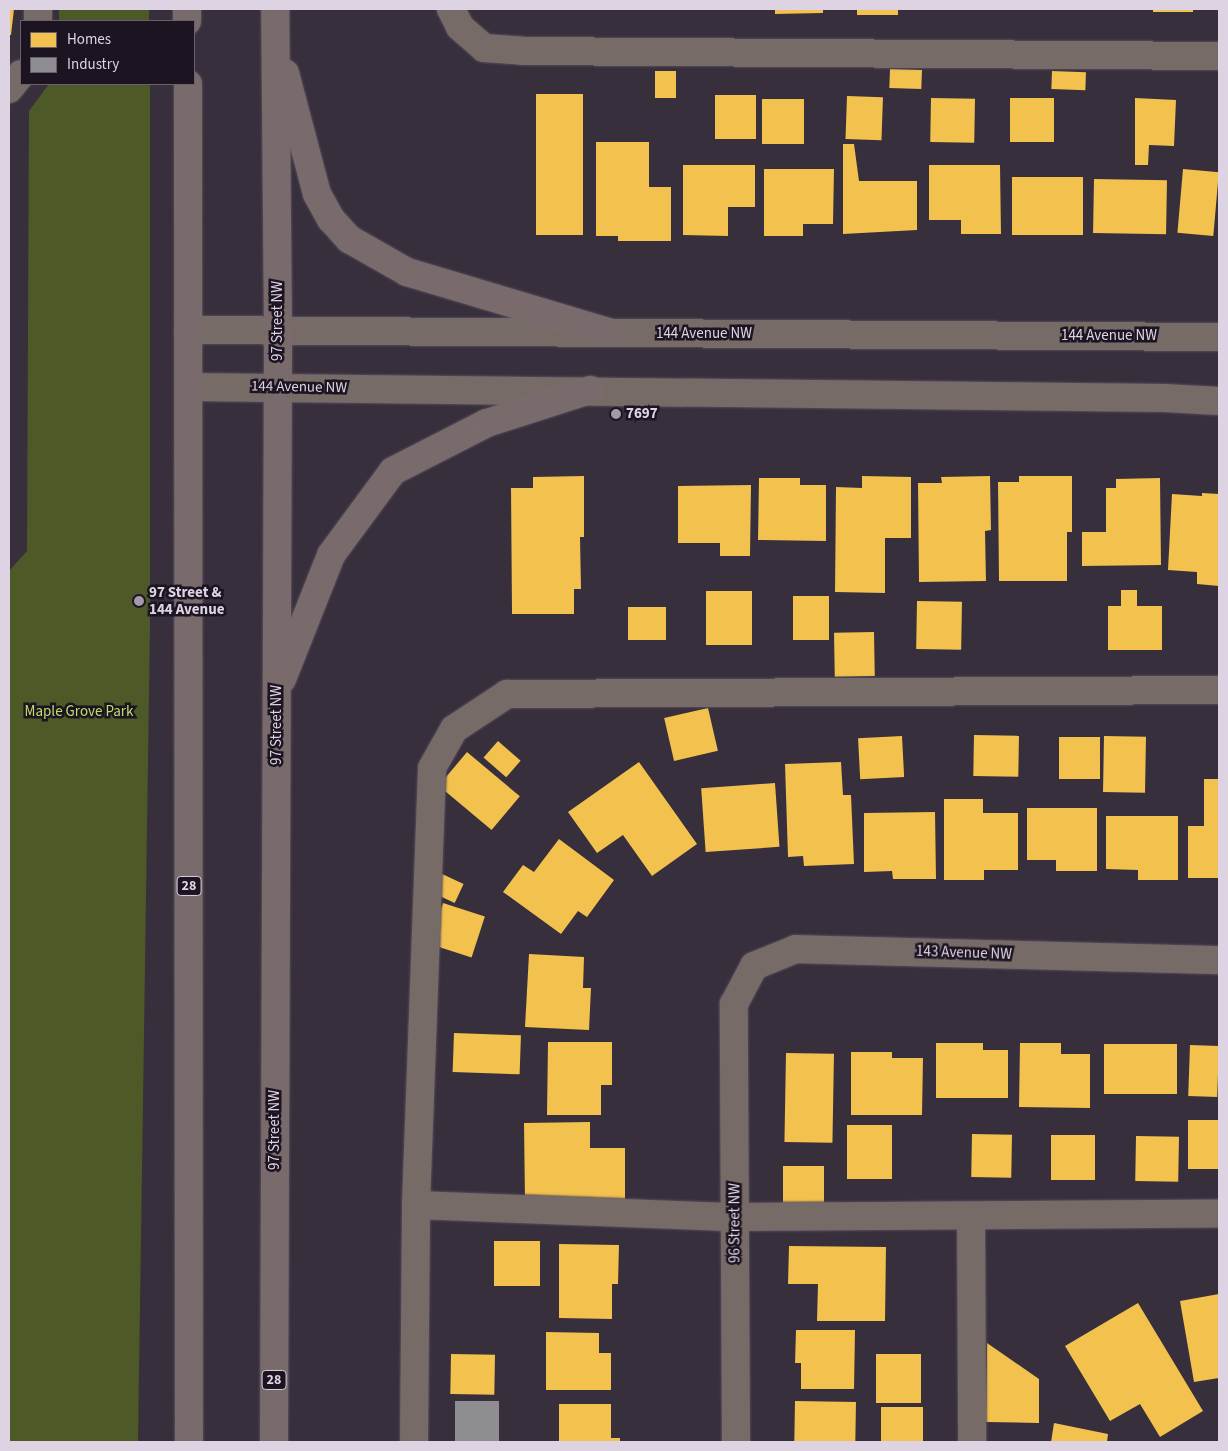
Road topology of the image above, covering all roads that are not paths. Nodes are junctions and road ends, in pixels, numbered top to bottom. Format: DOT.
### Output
graph roads {
  1 [pos="451,9"];
  2 [pos="275,20"];
  3 [pos="1219,56"];
  4 [pos="20,75"];
  5 [pos="188,85"];
  6 [pos="9,89"];
  7 [pos="188,330"];
  8 [pos="278,331"];
  9 [pos="611,333"];
  10 [pos="1219,337"];
  11 [pos="278,385"];
  12 [pos="189,386"];
  13 [pos="590,390"];
  14 [pos="1219,401"];
  15 [pos="1219,690"];
  16 [pos="277,692"];
  17 [pos="1219,960"];
  18 [pos="734,1004"];
  19 [pos="416,1204"];
  20 [pos="1219,1214"];
  21 [pos="971,1216"];
  22 [pos="735,1218"];
  23 [pos="189,1442"];
  24 [pos="274,1442"];
  25 [pos="414,1442"];
  26 [pos="736,1442"];
  27 [pos="972,1442"];
  1 -- 3 [label="street"];
  2 -- 8 [label="main road, 97 Street NW"];
  2 -- 9 [label="main road"];
  4 -- 6 [label="street"];
  5 -- 7 [label="main road"];
  7 -- 8 [label="street, 144 Avenue NW"];
  7 -- 12 [label="main road, 28"];
  8 -- 9 [label="street, 144 Avenue NW"];
  8 -- 11 [label="main road, 97 Street NW"];
  9 -- 10 [label="street, 144 Avenue NW"];
  11 -- 12 [label="street, 144 Avenue NW"];
  11 -- 13 [label="street, 144 Avenue NW"];
  11 -- 16 [label="main road, 97 Street NW"];
  12 -- 23 [label="main road, 28"];
  13 -- 14 [label="street, 144 Avenue NW"];
  13 -- 16 [label="main road"];
  15 -- 19 [label="street"];
  16 -- 24 [label="main road, 97 Street NW / 28"];
  17 -- 18 [label="street, 143 Avenue NW"];
  18 -- 22 [label="street, 96 Street NW"];
  19 -- 22 [label="street"];
  19 -- 25 [label="street"];
  20 -- 21 [label="street"];
  21 -- 22 [label="street"];
  21 -- 27 [label="street"];
  22 -- 26 [label="street, 96 Street NW"];
}
